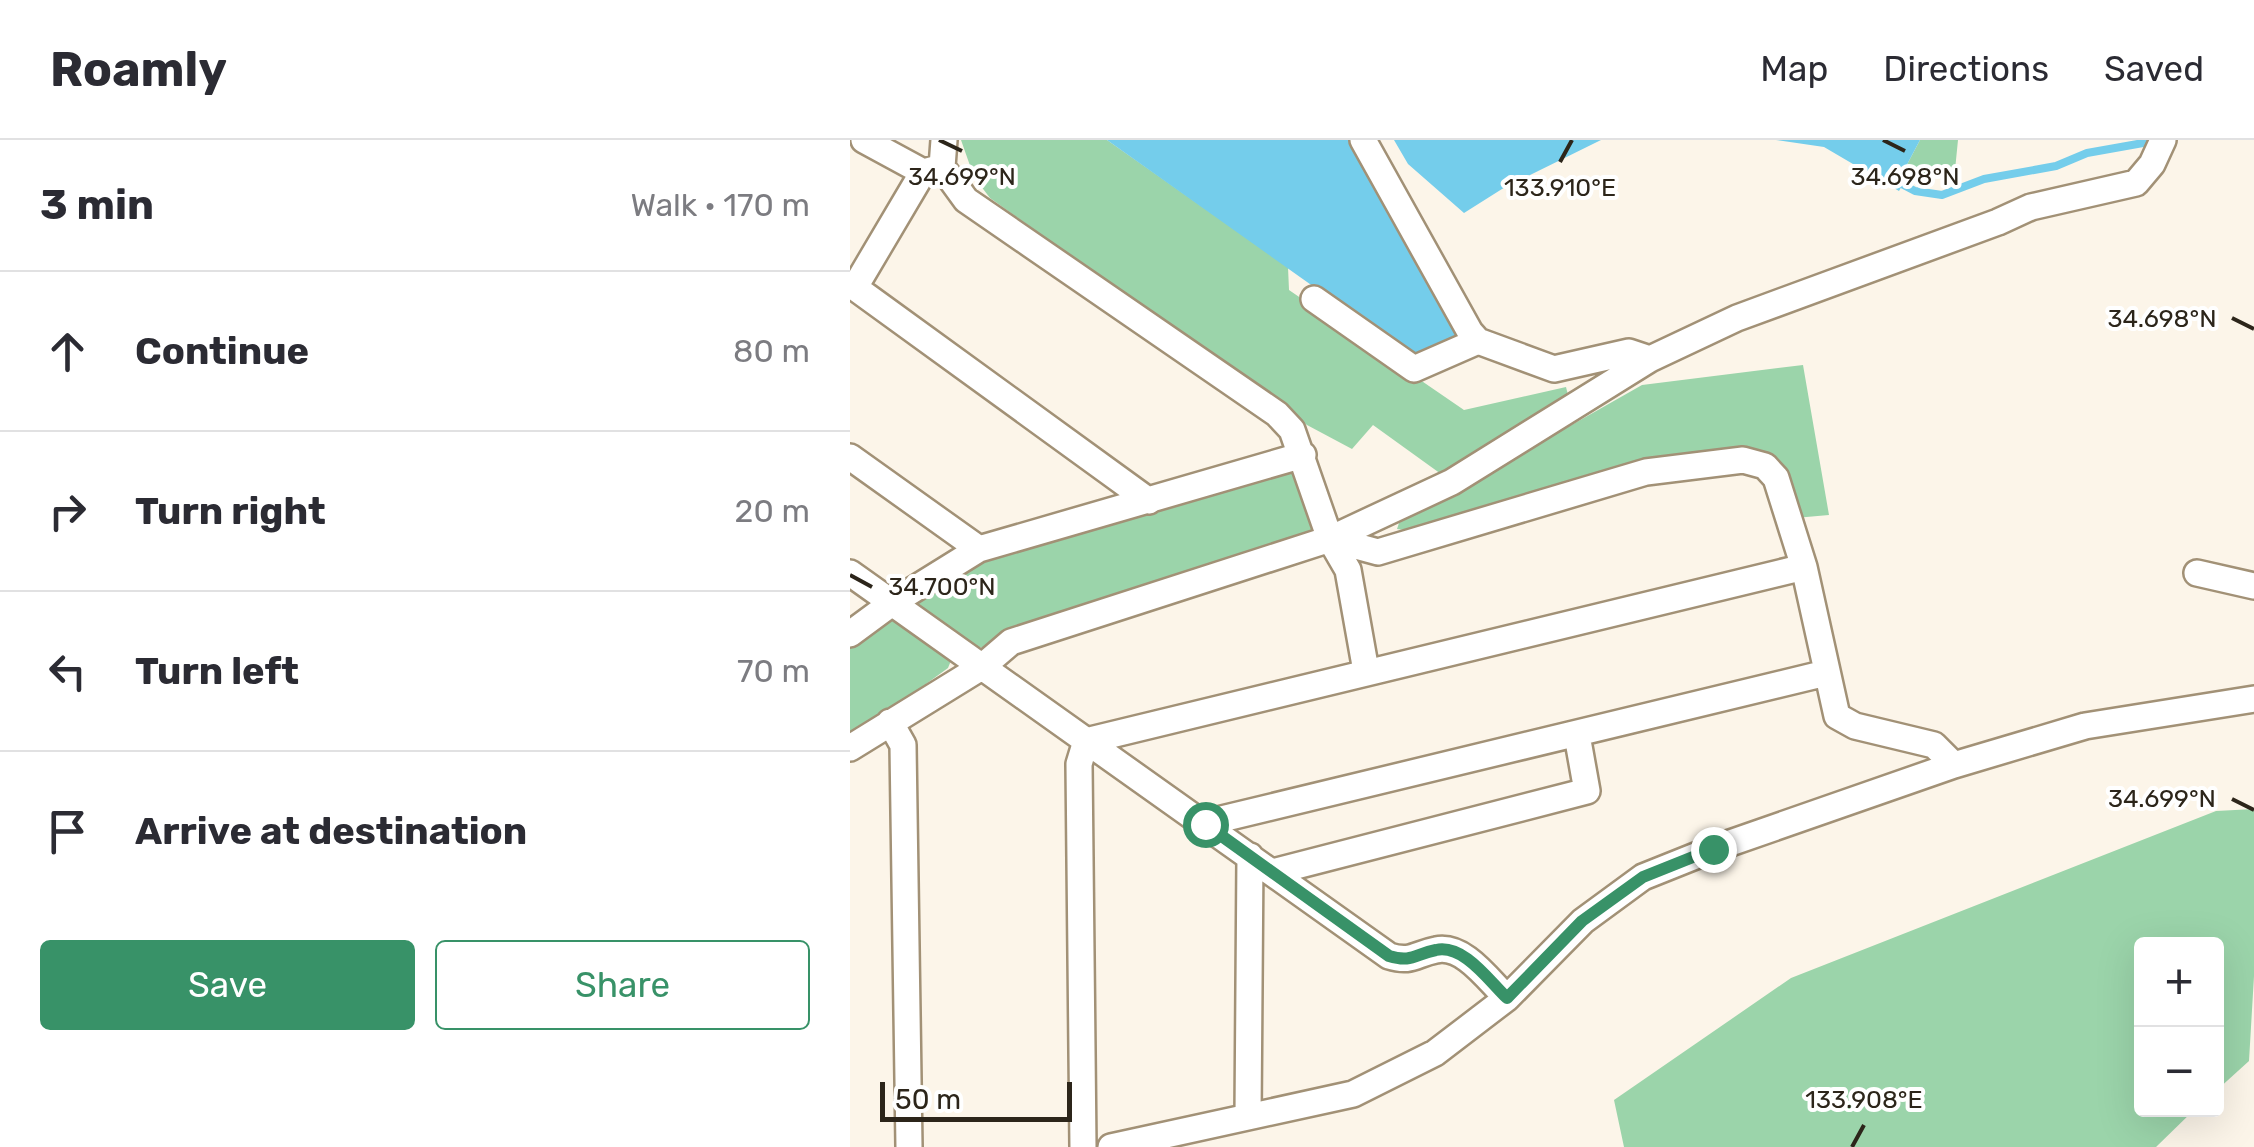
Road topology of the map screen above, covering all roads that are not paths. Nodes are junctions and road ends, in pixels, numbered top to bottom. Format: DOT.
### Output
graph roads {
  1 [pos="864,140"];
  2 [pos="944,140"];
  3 [pos="1363,140"];
  4 [pos="2163,140"];
  5 [pos="933,169"];
  6 [pos="852,285"];
  7 [pos="1314,299"];
  8 [pos="1478,341"];
  9 [pos="1650,359"];
  10 [pos="1303,455"];
  11 [pos="850,456"];
  12 [pos="1148,502"];
  13 [pos="1330,539"];
  14 [pos="979,549"];
  15 [pos="1804,567"];
  16 [pos="850,573"];
  17 [pos="2196,573"];
  18 [pos="2254,586"];
  19 [pos="892,603"];
  20 [pos="850,634"];
  21 [pos="982,666"];
  22 [pos="1366,670"];
  23 [pos="1826,673"];
  24 [pos="2254,699"];
  25 [pos="890,722"];
  26 [pos="1577,736"];
  27 [pos="1086,740"];
  28 [pos="850,748"];
  29 [pos="1954,765"];
  30 [pos="1205,824"];
  31 [pos="1250,856"];
  32 [pos="1273,872"];
  33 [pos="1507,998"];
  34 [pos="1248,1116"];
  35 [pos="909,1147"];
  36 [pos="1083,1147"];
  37 [pos="1111,1147"];
  1 -- 5 [label="street"];
  2 -- 5 [label="street"];
  3 -- 8 [label="street"];
  4 -- 9 [label="street"];
  5 -- 6 [label="street"];
  5 -- 10 [label="street"];
  6 -- 12 [label="street"];
  7 -- 8 [label="street"];
  8 -- 9 [label="street"];
  9 -- 13 [label="street"];
  10 -- 12 [label="street"];
  10 -- 13 [label="street"];
  11 -- 14 [label="street"];
  12 -- 14 [label="street"];
  13 -- 15 [label="street"];
  13 -- 21 [label="street"];
  13 -- 22 [label="street"];
  14 -- 19 [label="street"];
  15 -- 22 [label="street"];
  15 -- 23 [label="street"];
  16 -- 19 [label="street"];
  17 -- 18 [label="street"];
  19 -- 20 [label="street"];
  19 -- 21 [label="street"];
  21 -- 25 [label="street"];
  21 -- 27 [label="street"];
  22 -- 27 [label="street"];
  23 -- 26 [label="street"];
  23 -- 29 [label="street"];
  24 -- 29 [label="street"];
  25 -- 28 [label="street"];
  25 -- 35 [label="street"];
  26 -- 30 [label="street"];
  26 -- 32 [label="street"];
  27 -- 30 [label="street"];
  27 -- 36 [label="street"];
  29 -- 33 [label="street"];
  30 -- 31 [label="street"];
  31 -- 32 [label="street"];
  31 -- 34 [label="street"];
  32 -- 33 [label="street"];
  33 -- 34 [label="street"];
  34 -- 37 [label="street"];
}
